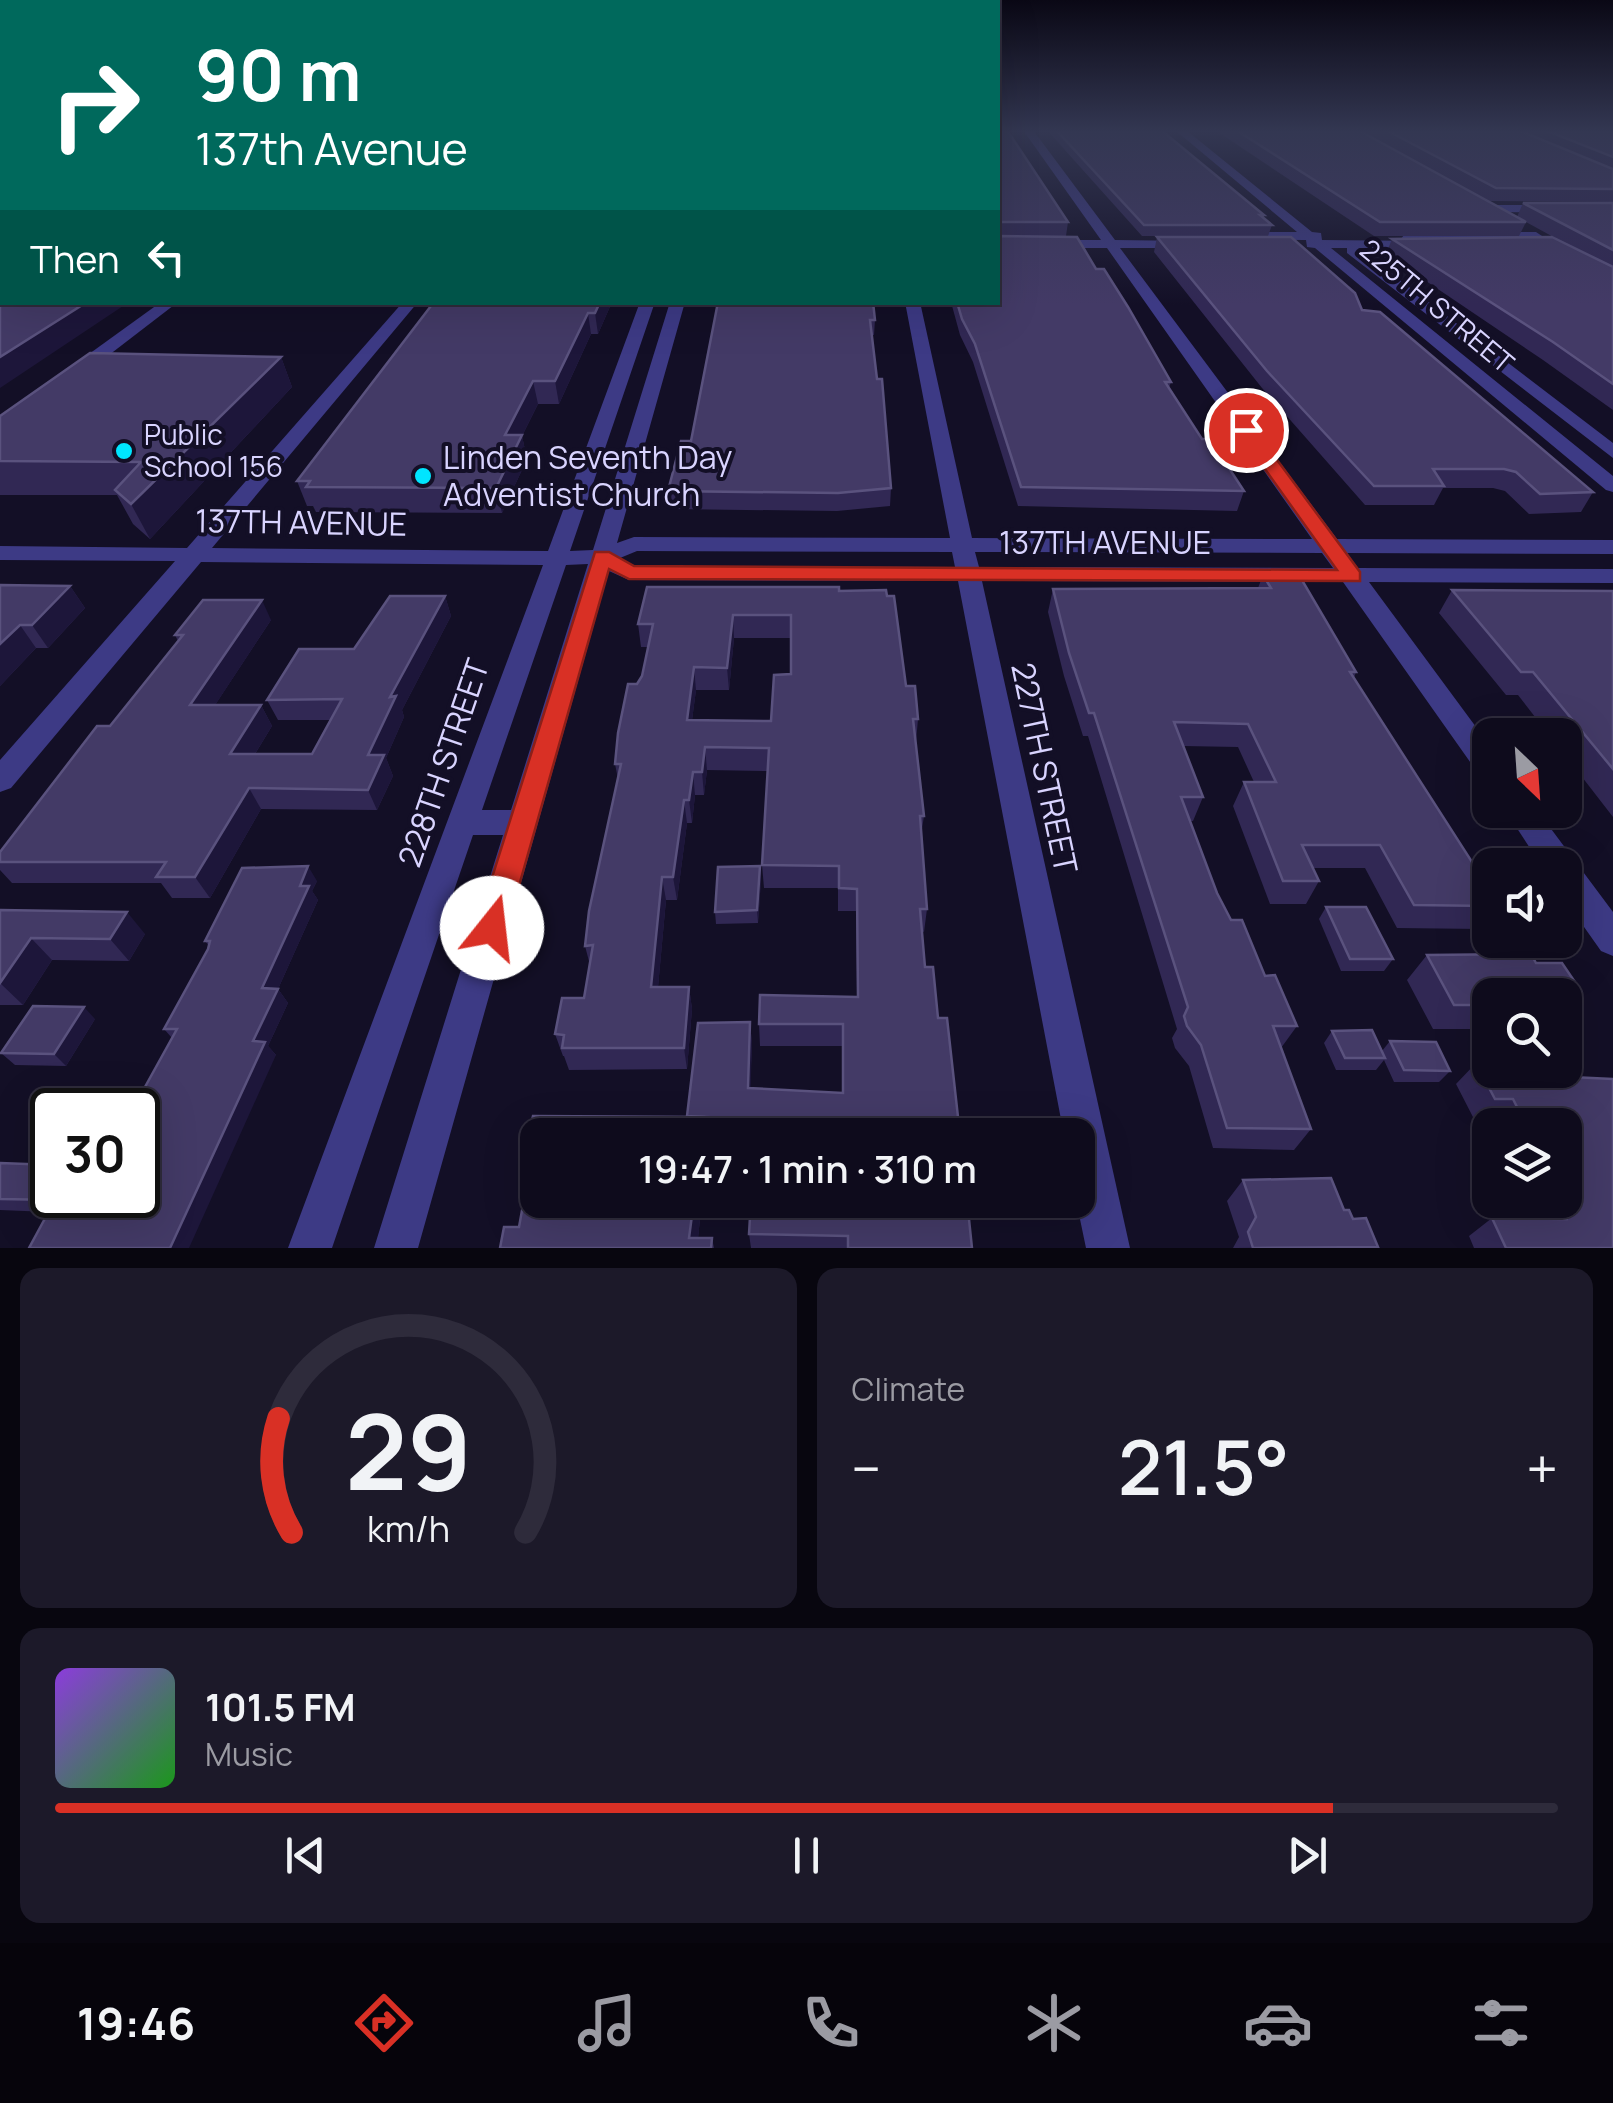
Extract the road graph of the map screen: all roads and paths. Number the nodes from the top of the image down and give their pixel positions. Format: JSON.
{"nodes":[{"id":1,"x":1070,"y":188,"type":"edge"},
{"id":2,"x":1260,"y":188,"type":"edge"},
{"id":3,"x":1273,"y":188,"type":"edge"},
{"id":4,"x":1471,"y":200,"type":"edge"},
{"id":5,"x":1486,"y":209,"type":"junction"},
{"id":6,"x":1613,"y":209,"type":"edge"},
{"id":7,"x":1302,"y":210,"type":"dead end"},
{"id":8,"x":1325,"y":236,"type":"junction"},
{"id":9,"x":1000,"y":240,"type":"edge"},
{"id":10,"x":1108,"y":240,"type":"junction"},
{"id":11,"x":167,"y":305,"type":"edge"},
{"id":12,"x":408,"y":305,"type":"edge"},
{"id":13,"x":913,"y":305,"type":"edge"},
{"id":14,"x":662,"y":307,"type":"edge"},
{"id":15,"x":64,"y":380,"type":"edge"},
{"id":16,"x":610,"y":406,"type":"junction"},
{"id":17,"x":646,"y":407,"type":"junction"},
{"id":18,"x":1613,"y":452,"type":"edge"},
{"id":19,"x":1613,"y":486,"type":"edge"},
{"id":20,"x":962,"y":545,"type":"junction"},
{"id":21,"x":1613,"y":547,"type":"edge"},
{"id":22,"x":1331,"y":548,"type":"junction"},
{"id":23,"x":0,"y":553,"type":"edge"},
{"id":24,"x":195,"y":555,"type":"junction"},
{"id":25,"x":602,"y":557,"type":"junction"},
{"id":26,"x":554,"y":558,"type":"junction"},
{"id":27,"x":968,"y":575,"type":"junction"},
{"id":28,"x":1352,"y":576,"type":"junction"},
{"id":29,"x":1613,"y":576,"type":"edge"},
{"id":30,"x":1472,"y":743,"type":"edge"},
{"id":31,"x":0,"y":780,"type":"edge"},
{"id":32,"x":523,"y":822,"type":"junction"},
{"id":33,"x":460,"y":823,"type":"junction"},
{"id":34,"x":1582,"y":897,"type":"edge"},
{"id":35,"x":1613,"y":940,"type":"edge"},
{"id":36,"x":310,"y":1248,"type":"edge"},
{"id":37,"x":396,"y":1248,"type":"edge"},
{"id":38,"x":1108,"y":1248,"type":"edge"}],
"edges":[{"from":1,"to":10,"type":"street"},
{"from":2,"to":8,"type":"street","name":"225TH STREET"},
{"from":3,"to":7,"type":"street"},
{"from":4,"to":5,"type":"street"},
{"from":5,"to":6,"type":"street"},
{"from":5,"to":8,"type":"street"},
{"from":8,"to":10,"type":"street"},
{"from":8,"to":18,"type":"street","name":"225TH STREET"},
{"from":8,"to":19,"type":"street","name":"225TH STREET"},
{"from":9,"to":10,"type":"street"},
{"from":10,"to":22,"type":"street"},
{"from":11,"to":15,"type":"street"},
{"from":12,"to":24,"type":"street"},
{"from":13,"to":20,"type":"street","name":"227TH STREET"},
{"from":14,"to":16,"type":"street","name":"228TH STREET"},
{"from":14,"to":17,"type":"street","name":"228TH STREET"},
{"from":16,"to":17,"type":"street"},
{"from":16,"to":26,"type":"street","name":"228TH STREET"},
{"from":17,"to":25,"type":"street","name":"228TH STREET"},
{"from":20,"to":22,"type":"street","name":"137TH AVENUE"},
{"from":20,"to":25,"type":"street","name":"137TH AVENUE"},
{"from":20,"to":27,"type":"street","name":"227TH STREET"},
{"from":21,"to":22,"type":"street","name":"137TH AVENUE"},
{"from":22,"to":28,"type":"street"},
{"from":23,"to":24,"type":"street","name":"137TH AVENUE"},
{"from":24,"to":26,"type":"street","name":"137TH AVENUE"},
{"from":24,"to":31,"type":"street"},
{"from":25,"to":26,"type":"street","name":"137TH AVENUE"},
{"from":25,"to":27,"type":"street","name":"137TH AVENUE"},
{"from":25,"to":32,"type":"street","name":"228TH STREET"},
{"from":26,"to":33,"type":"street","name":"228TH STREET"},
{"from":27,"to":28,"type":"street","name":"137TH AVENUE"},
{"from":27,"to":38,"type":"street","name":"227TH STREET"},
{"from":28,"to":29,"type":"street","name":"137TH AVENUE"},
{"from":28,"to":30,"type":"street"},
{"from":32,"to":33,"type":"street"},
{"from":32,"to":37,"type":"street","name":"228TH STREET"},
{"from":33,"to":36,"type":"street","name":"228TH STREET"},
{"from":34,"to":35,"type":"street"}]}
